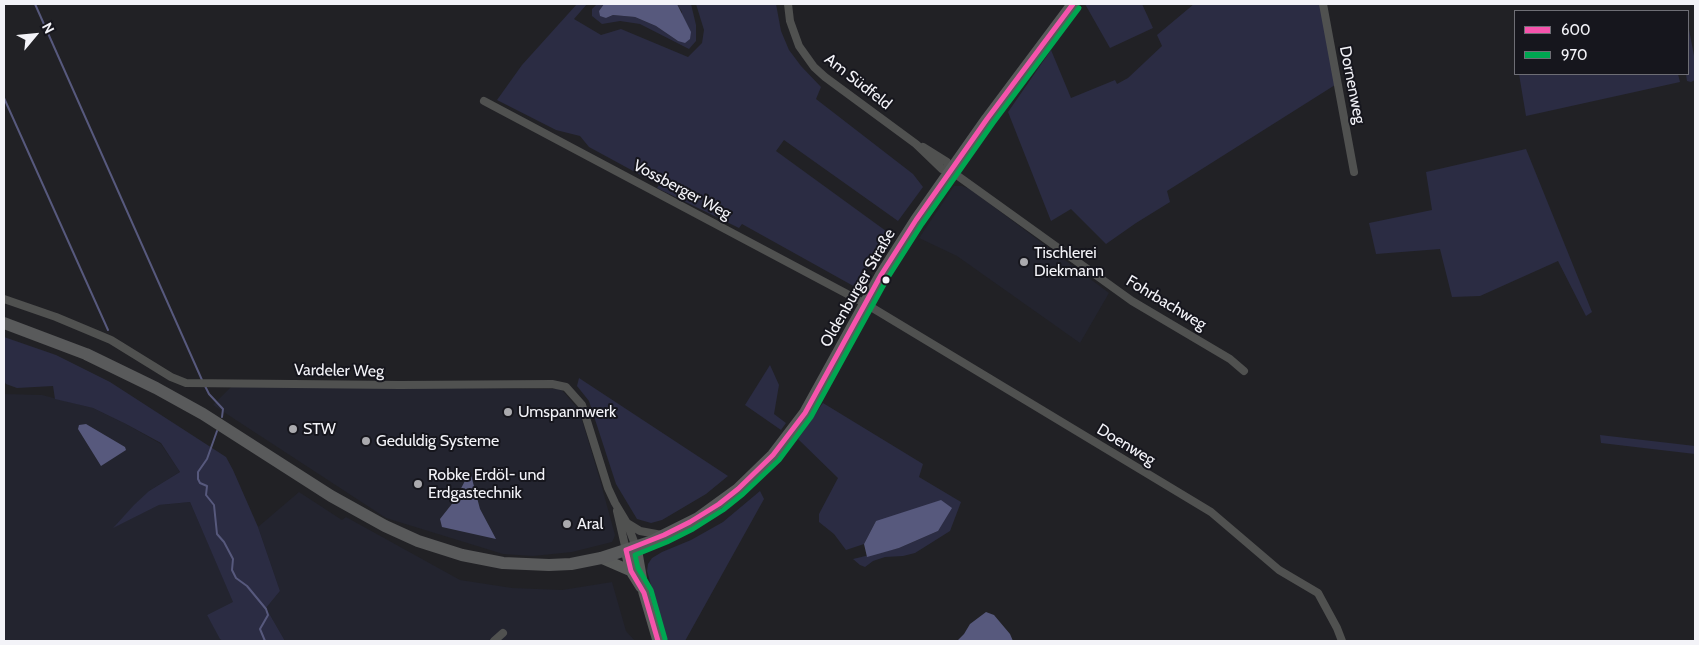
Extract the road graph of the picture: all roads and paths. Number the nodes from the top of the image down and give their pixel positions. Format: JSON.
{"nodes":[{"id":1,"x":788,"y":4,"type":"edge"},
{"id":2,"x":1073,"y":4,"type":"edge"},
{"id":3,"x":1323,"y":4,"type":"edge"},
{"id":4,"x":484,"y":101,"type":"dead end"},
{"id":5,"x":951,"y":171,"type":"junction"},
{"id":6,"x":1354,"y":172,"type":"dead end"},
{"id":7,"x":4,"y":299,"type":"edge"},
{"id":8,"x":866,"y":304,"type":"junction"},
{"id":9,"x":4,"y":323,"type":"edge"},
{"id":10,"x":1244,"y":371,"type":"dead end"},
{"id":11,"x":615,"y":503,"type":"junction"},
{"id":12,"x":627,"y":523,"type":"junction"},
{"id":13,"x":664,"y":535,"type":"junction"},
{"id":14,"x":631,"y":549,"type":"junction"},
{"id":15,"x":600,"y":558,"type":"junction"},
{"id":16,"x":631,"y":571,"type":"junction"},
{"id":17,"x":644,"y":593,"type":"junction"},
{"id":18,"x":502,"y":633,"type":"dead end"},
{"id":19,"x":494,"y":641,"type":"edge"},
{"id":20,"x":658,"y":641,"type":"edge"},
{"id":21,"x":1342,"y":641,"type":"edge"}],
"edges":[{"from":1,"to":5,"type":"street","name":"Am Südfeld"},
{"from":2,"to":5,"type":"main road","name":"Oldenburger Straße"},
{"from":3,"to":6,"type":"street","name":"Dornenweg"},
{"from":4,"to":8,"type":"street","name":"Vossberger Weg"},
{"from":5,"to":8,"type":"main road","name":"Oldenburger Straße"},
{"from":5,"to":10,"type":"street","name":"Fohrbachweg"},
{"from":7,"to":11,"type":"street","name":"Vardeler Weg"},
{"from":8,"to":13,"type":"main road","name":"Oldenburger Straße"},
{"from":8,"to":21,"type":"street","name":"Doenweg"},
{"from":9,"to":15,"type":"main road","name":"Oldenburger Straße"},
{"from":11,"to":12,"type":"street","name":"Vardeler Weg"},
{"from":11,"to":14,"type":"street","name":"Vardeler Weg"},
{"from":12,"to":13,"type":"street"},
{"from":12,"to":14,"type":"street","name":"Vardeler Weg"},
{"from":13,"to":14,"type":"main road","name":"Oldenburger Straße"},
{"from":14,"to":15,"type":"main road","name":"Oldenburger Straße"},
{"from":14,"to":16,"type":"main road"},
{"from":14,"to":17,"type":"main road"},
{"from":15,"to":16,"type":"main road"},
{"from":16,"to":17,"type":"main road"},
{"from":17,"to":20,"type":"main road"},
{"from":18,"to":19,"type":"street"}]}
